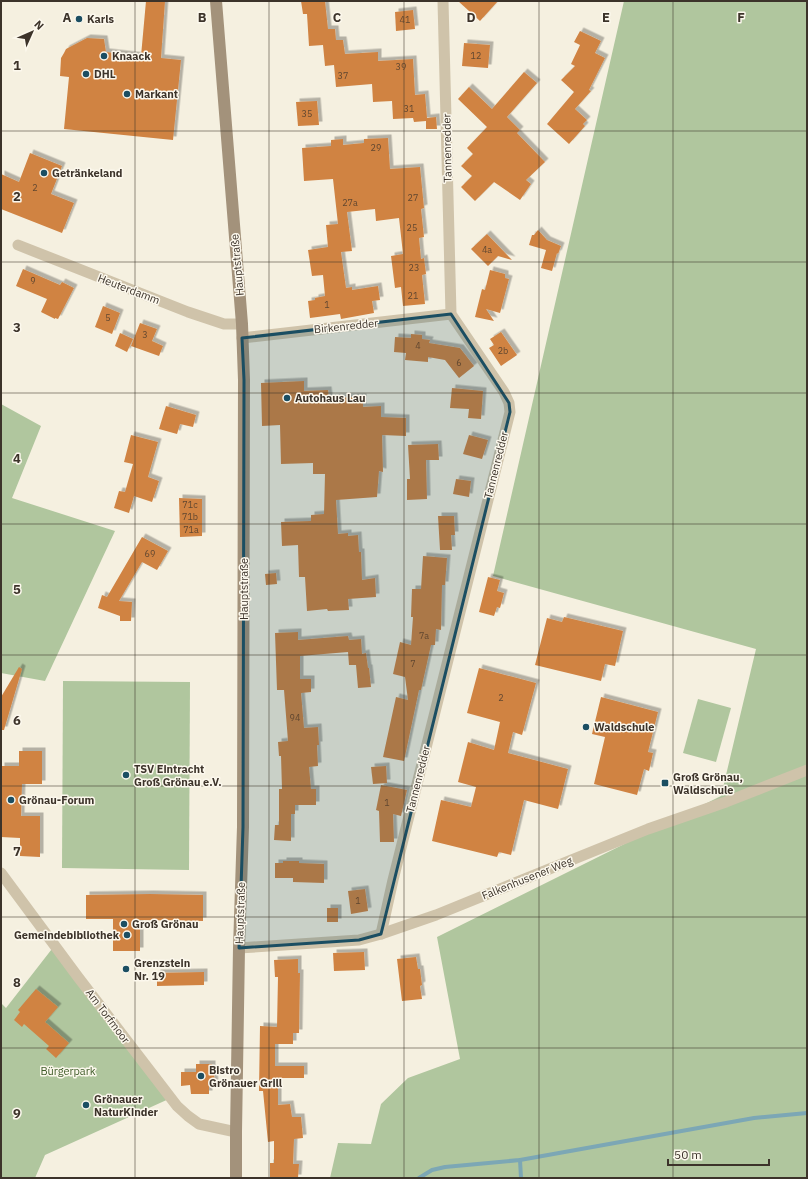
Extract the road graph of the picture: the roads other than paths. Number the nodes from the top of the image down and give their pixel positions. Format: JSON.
{"nodes":[{"id":1,"x":216,"y":1,"type":"edge"},
{"id":2,"x":444,"y":1,"type":"edge"},
{"id":3,"x":18,"y":245,"type":"dead end"},
{"id":4,"x":451,"y":314,"type":"junction"},
{"id":5,"x":242,"y":324,"type":"junction"},
{"id":6,"x":242,"y":338,"type":"junction"},
{"id":7,"x":807,"y":770,"type":"edge"},
{"id":8,"x":1,"y":873,"type":"edge"},
{"id":9,"x":381,"y":934,"type":"junction"},
{"id":10,"x":239,"y":948,"type":"junction"},
{"id":11,"x":236,"y":1132,"type":"junction"},
{"id":12,"x":236,"y":1178,"type":"edge"}],
"edges":[{"from":1,"to":5,"type":"main road","name":"Hauptstraße"},
{"from":2,"to":4,"type":"street","name":"Tannenredder"},
{"from":3,"to":5,"type":"street","name":"Heuterdamm"},
{"from":4,"to":6,"type":"street","name":"Birkenredder"},
{"from":4,"to":9,"type":"street","name":"Tannenredder"},
{"from":5,"to":6,"type":"main road","name":"Hauptstraße"},
{"from":6,"to":10,"type":"main road","name":"Hauptstraße"},
{"from":7,"to":9,"type":"street","name":"Falkenhusener Weg"},
{"from":8,"to":11,"type":"street","name":"Am Torfmoor"},
{"from":9,"to":10,"type":"street","name":"Falkenhusener Weg"},
{"from":10,"to":11,"type":"main road","name":"Hauptstraße"},
{"from":11,"to":12,"type":"main road","name":"Hauptstraße"}]}
